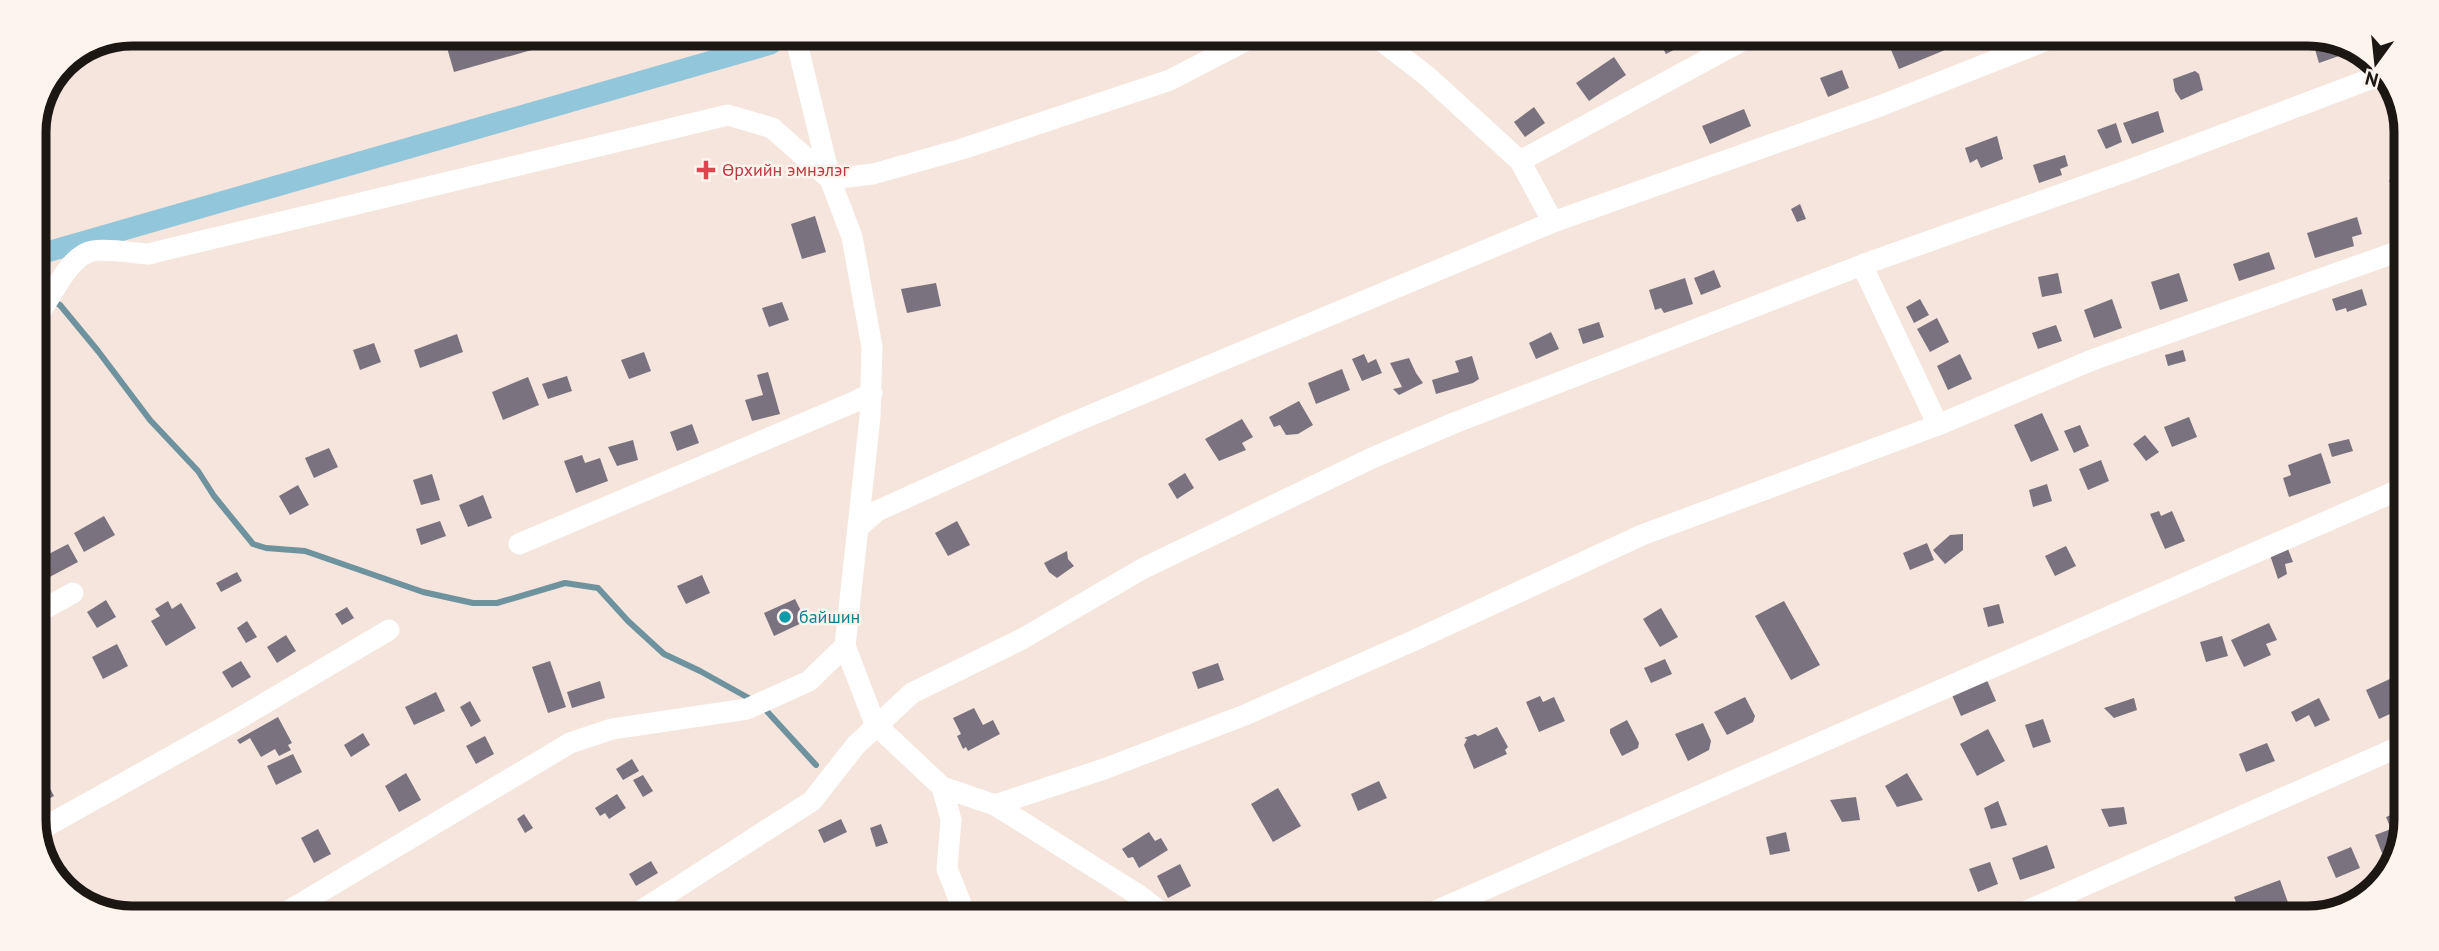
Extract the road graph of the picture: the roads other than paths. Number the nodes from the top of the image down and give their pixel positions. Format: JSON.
{"nodes":[{"id":1,"x":798,"y":45,"type":"edge"},
{"id":2,"x":1238,"y":45,"type":"edge"},
{"id":3,"x":1387,"y":45,"type":"edge"},
{"id":4,"x":1734,"y":45,"type":"edge"},
{"id":5,"x":2034,"y":45,"type":"edge"},
{"id":6,"x":2341,"y":90,"type":"edge"},
{"id":7,"x":1520,"y":161,"type":"junction"},
{"id":8,"x":831,"y":179,"type":"junction"},
{"id":9,"x":1553,"y":222,"type":"junction"},
{"id":10,"x":2393,"y":253,"type":"edge"},
{"id":11,"x":1862,"y":265,"type":"junction"},
{"id":12,"x":46,"y":304,"type":"edge"},
{"id":13,"x":872,"y":393,"type":"junction"},
{"id":14,"x":1938,"y":425,"type":"junction"},
{"id":15,"x":2394,"y":492,"type":"edge"},
{"id":16,"x":858,"y":528,"type":"junction"},
{"id":17,"x":519,"y":544,"type":"dead end"},
{"id":18,"x":73,"y":593,"type":"dead end"},
{"id":19,"x":46,"y":608,"type":"edge"},
{"id":20,"x":389,"y":630,"type":"dead end"},
{"id":21,"x":845,"y":646,"type":"junction"},
{"id":22,"x":875,"y":724,"type":"junction"},
{"id":23,"x":2394,"y":749,"type":"edge"},
{"id":24,"x":942,"y":787,"type":"junction"},
{"id":25,"x":995,"y":805,"type":"junction"},
{"id":26,"x":46,"y":826,"type":"edge"},
{"id":27,"x":297,"y":906,"type":"edge"},
{"id":28,"x":648,"y":906,"type":"edge"},
{"id":29,"x":961,"y":906,"type":"edge"},
{"id":30,"x":1153,"y":906,"type":"edge"},
{"id":31,"x":1447,"y":906,"type":"edge"},
{"id":32,"x":2038,"y":906,"type":"edge"}],
"edges":[{"from":1,"to":8,"type":"street"},
{"from":2,"to":8,"type":"street"},
{"from":3,"to":7,"type":"street"},
{"from":4,"to":7,"type":"street"},
{"from":5,"to":9,"type":"street"},
{"from":6,"to":11,"type":"street"},
{"from":7,"to":9,"type":"street"},
{"from":8,"to":12,"type":"street"},
{"from":8,"to":13,"type":"street"},
{"from":9,"to":16,"type":"street"},
{"from":10,"to":14,"type":"street"},
{"from":11,"to":14,"type":"street"},
{"from":11,"to":22,"type":"street"},
{"from":13,"to":16,"type":"street"},
{"from":13,"to":17,"type":"street"},
{"from":14,"to":25,"type":"street"},
{"from":15,"to":31,"type":"street"},
{"from":16,"to":21,"type":"street"},
{"from":18,"to":19,"type":"street"},
{"from":20,"to":26,"type":"street"},
{"from":21,"to":22,"type":"street"},
{"from":21,"to":27,"type":"street"},
{"from":22,"to":24,"type":"street"},
{"from":22,"to":28,"type":"street"},
{"from":23,"to":32,"type":"street"},
{"from":24,"to":25,"type":"street"},
{"from":24,"to":29,"type":"street"},
{"from":25,"to":30,"type":"street"}]}
